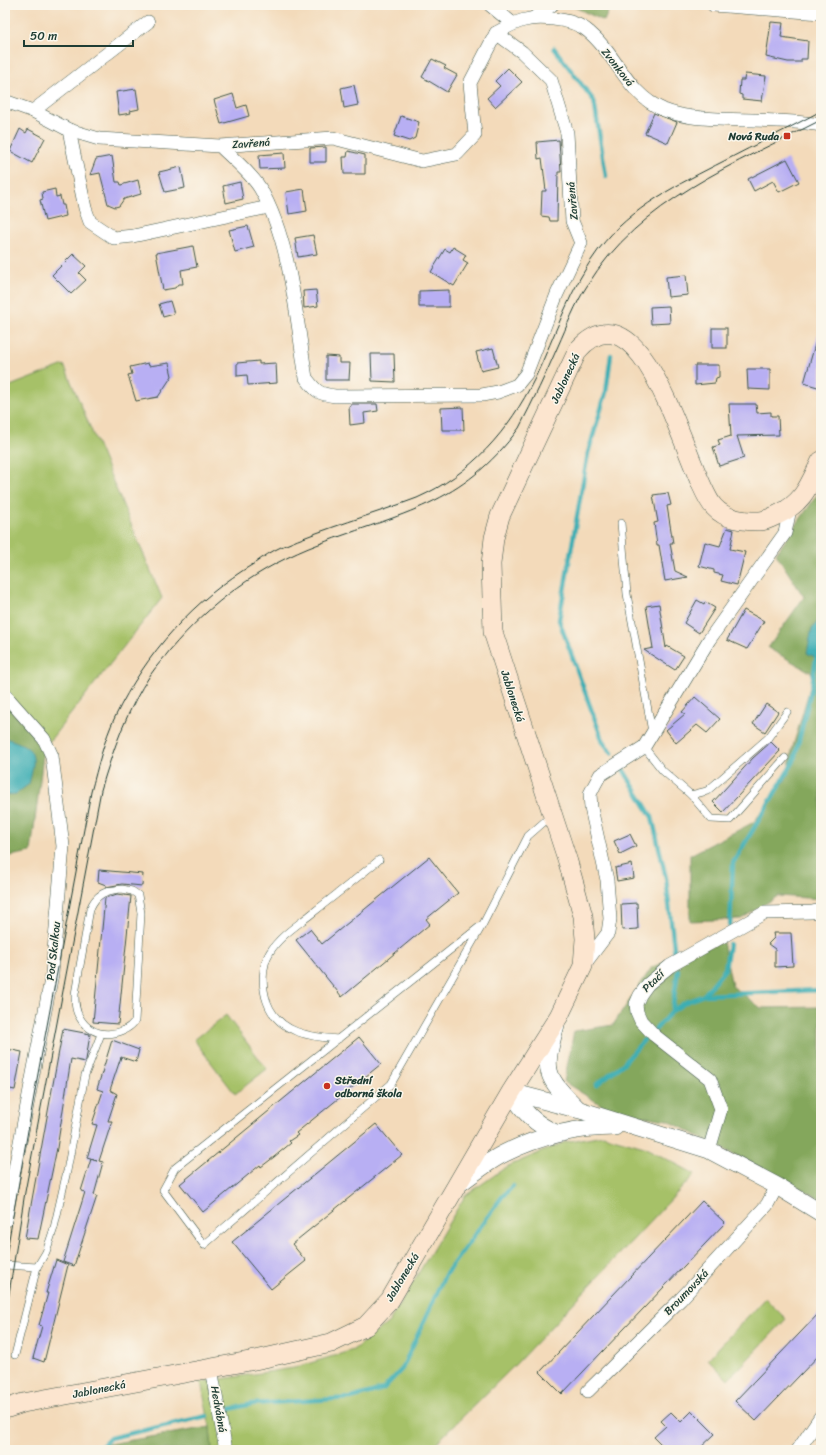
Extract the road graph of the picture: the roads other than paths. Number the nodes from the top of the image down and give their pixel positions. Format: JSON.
{"nodes":[{"id":1,"x":490,"y":5,"type":"edge"},
{"id":2,"x":552,"y":5,"type":"edge"},
{"id":3,"x":713,"y":5,"type":"edge"},
{"id":4,"x":821,"y":12,"type":"edge"},
{"id":5,"x":535,"y":17,"type":"junction"},
{"id":6,"x":148,"y":22,"type":"dead end"},
{"id":7,"x":512,"y":23,"type":"junction"},
{"id":8,"x":496,"y":33,"type":"junction"},
{"id":9,"x":5,"y":101,"type":"edge"},
{"id":10,"x":33,"y":111,"type":"junction"},
{"id":11,"x":821,"y":125,"type":"edge"},
{"id":12,"x":69,"y":130,"type":"junction"},
{"id":13,"x":220,"y":146,"type":"junction"},
{"id":14,"x":269,"y":207,"type":"junction"},
{"id":15,"x":821,"y":461,"type":"edge"},
{"id":16,"x":790,"y":509,"type":"junction"},
{"id":17,"x":621,"y":523,"type":"dead end"},
{"id":18,"x":5,"y":695,"type":"edge"},
{"id":19,"x":787,"y":712,"type":"dead end"},
{"id":20,"x":652,"y":733,"type":"junction"},
{"id":21,"x":644,"y":747,"type":"junction"},
{"id":22,"x":784,"y":758,"type":"dead end"},
{"id":23,"x":691,"y":795,"type":"junction"},
{"id":24,"x":552,"y":814,"type":"junction"},
{"id":25,"x":379,"y":860,"type":"dead end"},
{"id":26,"x":821,"y":910,"type":"edge"},
{"id":27,"x":483,"y":924,"type":"junction"},
{"id":28,"x":582,"y":966,"type":"junction"},
{"id":29,"x":558,"y":1016,"type":"junction"},
{"id":30,"x":101,"y":1034,"type":"junction"},
{"id":31,"x":338,"y":1039,"type":"junction"},
{"id":32,"x":511,"y":1092,"type":"junction"},
{"id":33,"x":580,"y":1110,"type":"junction"},
{"id":34,"x":632,"y":1127,"type":"junction"},
{"id":35,"x":556,"y":1133,"type":"junction"},
{"id":36,"x":709,"y":1150,"type":"junction"},
{"id":37,"x":777,"y":1186,"type":"junction"},
{"id":38,"x":455,"y":1187,"type":"junction"},
{"id":39,"x":821,"y":1213,"type":"edge"},
{"id":40,"x":5,"y":1221,"type":"edge"},
{"id":41,"x":5,"y":1265,"type":"edge"},
{"id":42,"x":37,"y":1267,"type":"junction"},
{"id":43,"x":15,"y":1355,"type":"dead end"},
{"id":44,"x":211,"y":1368,"type":"junction"},
{"id":45,"x":588,"y":1391,"type":"dead end"},
{"id":46,"x":5,"y":1409,"type":"edge"},
{"id":47,"x":821,"y":1416,"type":"edge"},
{"id":48,"x":226,"y":1450,"type":"edge"},
{"id":49,"x":798,"y":1450,"type":"edge"}],
"edges":[{"from":1,"to":7,"type":"street"},
{"from":2,"to":5,"type":"street"},
{"from":3,"to":4,"type":"street"},
{"from":5,"to":7,"type":"street","name":"Zvonková"},
{"from":5,"to":11,"type":"street","name":"Zvonková"},
{"from":6,"to":10,"type":"street"},
{"from":7,"to":8,"type":"street","name":"Zvonková"},
{"from":8,"to":13,"type":"street","name":"Zavřená"},
{"from":8,"to":14,"type":"street","name":"Zavřená"},
{"from":9,"to":10,"type":"street","name":"Zavřená"},
{"from":10,"to":12,"type":"street","name":"Zavřená"},
{"from":12,"to":13,"type":"street","name":"Zavřená"},
{"from":12,"to":14,"type":"street"},
{"from":13,"to":14,"type":"street","name":"Zavřená"},
{"from":15,"to":16,"type":"main road"},
{"from":16,"to":20,"type":"street","name":"Jablonecká"},
{"from":16,"to":24,"type":"main road","name":"Jablonecká"},
{"from":17,"to":20,"type":"lane"},
{"from":18,"to":40,"type":"street","name":"Pod Skalkou"},
{"from":19,"to":23,"type":"lane"},
{"from":20,"to":21,"type":"street","name":"Jablonecká"},
{"from":21,"to":23,"type":"lane"},
{"from":21,"to":28,"type":"street","name":"Jablonecká"},
{"from":22,"to":23,"type":"lane"},
{"from":24,"to":27,"type":"lane"},
{"from":24,"to":28,"type":"main road","name":"Jablonecká"},
{"from":25,"to":31,"type":"lane"},
{"from":26,"to":36,"type":"street","name":"Ptačí"},
{"from":27,"to":31,"type":"lane"},
{"from":27,"to":31,"type":"lane"},
{"from":28,"to":29,"type":"main road","name":"Jablonecká"},
{"from":29,"to":32,"type":"main road","name":"Jablonecká"},
{"from":29,"to":33,"type":"street"},
{"from":30,"to":30,"type":"lane"},
{"from":30,"to":42,"type":"lane"},
{"from":32,"to":33,"type":"street"},
{"from":32,"to":35,"type":"street"},
{"from":32,"to":38,"type":"main road","name":"Jablonecká"},
{"from":33,"to":34,"type":"street"},
{"from":34,"to":35,"type":"street"},
{"from":34,"to":36,"type":"street"},
{"from":35,"to":38,"type":"street"},
{"from":36,"to":37,"type":"street"},
{"from":37,"to":39,"type":"street"},
{"from":37,"to":45,"type":"street","name":"Broumovská"},
{"from":38,"to":44,"type":"main road","name":"Jablonecká"},
{"from":41,"to":42,"type":"lane"},
{"from":42,"to":43,"type":"lane"},
{"from":44,"to":46,"type":"main road","name":"Jablonecká"},
{"from":44,"to":48,"type":"street","name":"Hedvábná"},
{"from":47,"to":49,"type":"street"}]}
